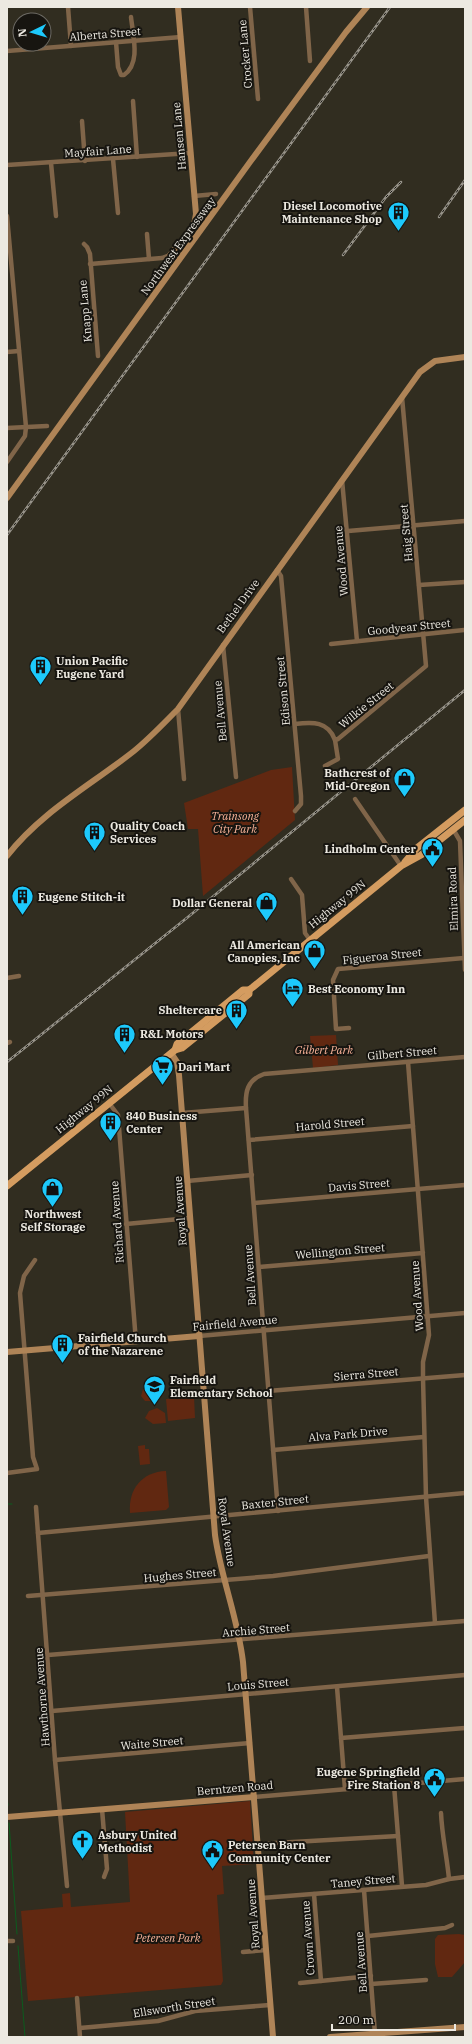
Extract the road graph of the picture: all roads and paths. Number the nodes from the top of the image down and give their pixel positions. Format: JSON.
{"nodes":[{"id":1,"x":68,"y":7,"type":"edge"},
{"id":2,"x":178,"y":7,"type":"edge"},
{"id":3,"x":250,"y":7,"type":"edge"},
{"id":4,"x":306,"y":7,"type":"edge"},
{"id":5,"x":367,"y":7,"type":"edge"},
{"id":6,"x":131,"y":17,"type":"dead end"},
{"id":7,"x":181,"y":37,"type":"junction"},
{"id":8,"x":133,"y":41,"type":"junction"},
{"id":9,"x":116,"y":42,"type":"junction"},
{"id":10,"x":71,"y":46,"type":"junction"},
{"id":11,"x":7,"y":51,"type":"edge"},
{"id":12,"x":310,"y":61,"type":"dead end"},
{"id":13,"x":258,"y":99,"type":"dead end"},
{"id":14,"x":132,"y":101,"type":"dead end"},
{"id":15,"x":82,"y":121,"type":"dead end"},
{"id":16,"x":191,"y":153,"type":"junction"},
{"id":17,"x":137,"y":157,"type":"junction"},
{"id":18,"x":113,"y":159,"type":"junction"},
{"id":19,"x":85,"y":161,"type":"junction"},
{"id":20,"x":51,"y":163,"type":"junction"},
{"id":21,"x":7,"y":165,"type":"edge"},
{"id":22,"x":216,"y":194,"type":"dead end"},
{"id":23,"x":194,"y":196,"type":"junction"},
{"id":24,"x":118,"y":213,"type":"dead end"},
{"id":25,"x":7,"y":216,"type":"edge"},
{"id":26,"x":56,"y":216,"type":"dead end"},
{"id":27,"x":147,"y":234,"type":"dead end"},
{"id":28,"x":84,"y":244,"type":"dead end"},
{"id":29,"x":170,"y":255,"type":"joint"},
{"id":30,"x":149,"y":259,"type":"junction"},
{"id":31,"x":90,"y":264,"type":"junction"},
{"id":32,"x":19,"y":351,"type":"junction"},
{"id":33,"x":7,"y":352,"type":"edge"},
{"id":34,"x":98,"y":356,"type":"dead end"},
{"id":35,"x":465,"y":357,"type":"edge"},
{"id":36,"x":402,"y":397,"type":"junction"},
{"id":37,"x":47,"y":426,"type":"dead end"},
{"id":38,"x":26,"y":427,"type":"junction"},
{"id":39,"x":7,"y":428,"type":"edge"},
{"id":40,"x":7,"y":462,"type":"edge"},
{"id":41,"x":342,"y":480,"type":"junction"},
{"id":42,"x":7,"y":498,"type":"edge"},
{"id":43,"x":465,"y":521,"type":"edge"},
{"id":44,"x":414,"y":525,"type":"junction"},
{"id":45,"x":348,"y":531,"type":"junction"},
{"id":46,"x":277,"y":570,"type":"junction"},
{"id":47,"x":465,"y":582,"type":"edge"},
{"id":48,"x":420,"y":585,"type":"junction"},
{"id":49,"x":464,"y":630,"type":"dead end"},
{"id":50,"x":424,"y":634,"type":"junction"},
{"id":51,"x":357,"y":641,"type":"junction"},
{"id":52,"x":223,"y":644,"type":"junction"},
{"id":53,"x":330,"y":644,"type":"dead end"},
{"id":54,"x":426,"y":666,"type":"joint"},
{"id":55,"x":178,"y":708,"type":"junction"},
{"id":56,"x":295,"y":724,"type":"junction"},
{"id":57,"x":335,"y":740,"type":"junction"},
{"id":58,"x":325,"y":766,"type":"dead end"},
{"id":59,"x":236,"y":777,"type":"dead end"},
{"id":60,"x":184,"y":779,"type":"dead end"},
{"id":61,"x":355,"y":799,"type":"dead end"},
{"id":62,"x":295,"y":810,"type":"dead end"},
{"id":63,"x":465,"y":810,"type":"edge"},
{"id":64,"x":465,"y":820,"type":"edge"},
{"id":65,"x":453,"y":829,"type":"junction"},
{"id":66,"x":7,"y":856,"type":"edge"},
{"id":67,"x":401,"y":866,"type":"junction"},
{"id":68,"x":463,"y":871,"type":"edge"},
{"id":69,"x":291,"y":879,"type":"dead end"},
{"id":70,"x":310,"y":940,"type":"junction"},
{"id":71,"x":465,"y":961,"type":"edge"},
{"id":72,"x":465,"y":970,"type":"edge"},
{"id":73,"x":19,"y":976,"type":"dead end"},
{"id":74,"x":7,"y":978,"type":"edge"},
{"id":75,"x":349,"y":1028,"type":"dead end"},
{"id":76,"x":173,"y":1052,"type":"junction"},
{"id":77,"x":465,"y":1057,"type":"edge"},
{"id":78,"x":408,"y":1062,"type":"junction"},
{"id":79,"x":248,"y":1085,"type":"joint"},
{"id":80,"x":110,"y":1103,"type":"junction"},
{"id":81,"x":246,"y":1108,"type":"junction"},
{"id":82,"x":182,"y":1113,"type":"junction"},
{"id":83,"x":413,"y":1126,"type":"junction"},
{"id":84,"x":249,"y":1140,"type":"junction"},
{"id":85,"x":252,"y":1175,"type":"junction"},
{"id":86,"x":187,"y":1181,"type":"junction"},
{"id":87,"x":465,"y":1185,"type":"edge"},
{"id":88,"x":7,"y":1186,"type":"edge"},
{"id":89,"x":418,"y":1189,"type":"junction"},
{"id":90,"x":254,"y":1203,"type":"junction"},
{"id":91,"x":190,"y":1218,"type":"junction"},
{"id":92,"x":126,"y":1224,"type":"junction"},
{"id":93,"x":423,"y":1253,"type":"junction"},
{"id":94,"x":35,"y":1260,"type":"dead end"},
{"id":95,"x":259,"y":1267,"type":"junction"},
{"id":96,"x":465,"y":1313,"type":"edge"},
{"id":97,"x":428,"y":1317,"type":"junction"},
{"id":98,"x":263,"y":1330,"type":"junction"},
{"id":99,"x":199,"y":1336,"type":"junction"},
{"id":100,"x":136,"y":1342,"type":"junction"},
{"id":101,"x":24,"y":1350,"type":"junction"},
{"id":102,"x":7,"y":1352,"type":"edge"},
{"id":103,"x":465,"y":1375,"type":"edge"},
{"id":104,"x":423,"y":1378,"type":"junction"},
{"id":105,"x":268,"y":1391,"type":"junction"},
{"id":106,"x":424,"y":1437,"type":"junction"},
{"id":107,"x":273,"y":1450,"type":"junction"},
{"id":108,"x":7,"y":1473,"type":"edge"},
{"id":109,"x":465,"y":1493,"type":"edge"},
{"id":110,"x":426,"y":1497,"type":"junction"},
{"id":111,"x":36,"y":1507,"type":"dead end"},
{"id":112,"x":278,"y":1511,"type":"junction"},
{"id":113,"x":214,"y":1518,"type":"junction"},
{"id":114,"x":38,"y":1533,"type":"junction"},
{"id":115,"x":429,"y":1556,"type":"junction"},
{"id":116,"x":224,"y":1580,"type":"junction"},
{"id":117,"x":43,"y":1595,"type":"junction"},
{"id":118,"x":28,"y":1596,"type":"dead end"},
{"id":119,"x":465,"y":1621,"type":"edge"},
{"id":120,"x":435,"y":1624,"type":"junction"},
{"id":121,"x":240,"y":1640,"type":"junction"},
{"id":122,"x":48,"y":1656,"type":"junction"},
{"id":123,"x":465,"y":1675,"type":"edge"},
{"id":124,"x":337,"y":1687,"type":"junction"},
{"id":125,"x":246,"y":1694,"type":"junction"},
{"id":126,"x":52,"y":1711,"type":"junction"},
{"id":127,"x":465,"y":1728,"type":"edge"},
{"id":128,"x":341,"y":1738,"type":"junction"},
{"id":129,"x":250,"y":1743,"type":"junction"},
{"id":130,"x":55,"y":1760,"type":"junction"},
{"id":131,"x":465,"y":1779,"type":"edge"},
{"id":132,"x":394,"y":1785,"type":"junction"},
{"id":133,"x":345,"y":1789,"type":"junction"},
{"id":134,"x":254,"y":1797,"type":"junction"},
{"id":135,"x":102,"y":1809,"type":"junction"},
{"id":136,"x":60,"y":1813,"type":"junction"},
{"id":137,"x":440,"y":1814,"type":"dead end"},
{"id":138,"x":7,"y":1817,"type":"edge"},
{"id":139,"x":398,"y":1836,"type":"junction"},
{"id":140,"x":258,"y":1844,"type":"junction"},
{"id":141,"x":465,"y":1877,"type":"edge"},
{"id":142,"x":104,"y":1878,"type":"dead end"},
{"id":143,"x":449,"y":1879,"type":"junction"},
{"id":144,"x":67,"y":1886,"type":"dead end"},
{"id":145,"x":402,"y":1886,"type":"junction"},
{"id":146,"x":364,"y":1890,"type":"junction"},
{"id":147,"x":314,"y":1894,"type":"junction"},
{"id":148,"x":262,"y":1898,"type":"junction"},
{"id":149,"x":452,"y":1925,"type":"dead end"},
{"id":150,"x":368,"y":1936,"type":"junction"},
{"id":151,"x":7,"y":1941,"type":"edge"},
{"id":152,"x":13,"y":1941,"type":"dead end"},
{"id":153,"x":266,"y":1950,"type":"junction"},
{"id":154,"x":243,"y":1952,"type":"dead end"},
{"id":155,"x":371,"y":1976,"type":"junction"},
{"id":156,"x":426,"y":1980,"type":"dead end"},
{"id":157,"x":321,"y":1981,"type":"junction"},
{"id":158,"x":300,"y":1983,"type":"dead end"},
{"id":159,"x":372,"y":1984,"type":"junction"},
{"id":160,"x":77,"y":1998,"type":"dead end"},
{"id":161,"x":270,"y":2005,"type":"junction"},
{"id":162,"x":465,"y":2027,"type":"edge"},
{"id":163,"x":80,"y":2028,"type":"junction"},
{"id":164,"x":375,"y":2034,"type":"junction"},
{"id":165,"x":389,"y":2035,"type":"edge"},
{"id":166,"x":80,"y":2037,"type":"edge"},
{"id":167,"x":273,"y":2037,"type":"edge"},
{"id":168,"x":330,"y":2037,"type":"edge"}],
"edges":[{"from":1,"to":10,"type":"street"},
{"from":2,"to":7,"type":"street","name":"Hansen Lane"},
{"from":3,"to":13,"type":"street","name":"Crocker Lane"},
{"from":4,"to":12,"type":"street"},
{"from":5,"to":42,"type":"street","name":"Northwest Expressway"},
{"from":6,"to":8,"type":"street"},
{"from":7,"to":8,"type":"street","name":"Alberta Street"},
{"from":7,"to":16,"type":"street","name":"Hansen Lane"},
{"from":8,"to":9,"type":"street","name":"Alberta Street"},
{"from":8,"to":9,"type":"street"},
{"from":9,"to":10,"type":"street","name":"Alberta Street"},
{"from":10,"to":11,"type":"street","name":"Alberta Street"},
{"from":14,"to":17,"type":"street"},
{"from":15,"to":19,"type":"street"},
{"from":16,"to":17,"type":"street","name":"Mayfair Lane"},
{"from":16,"to":23,"type":"street","name":"Hansen Lane"},
{"from":17,"to":18,"type":"street","name":"Mayfair Lane"},
{"from":18,"to":19,"type":"street","name":"Mayfair Lane"},
{"from":18,"to":24,"type":"street"},
{"from":19,"to":20,"type":"street","name":"Mayfair Lane"},
{"from":20,"to":21,"type":"street","name":"Mayfair Lane"},
{"from":20,"to":26,"type":"street"},
{"from":22,"to":23,"type":"street"},
{"from":23,"to":29,"type":"street","name":"Hansen Lane"},
{"from":25,"to":32,"type":"street"},
{"from":27,"to":30,"type":"street"},
{"from":28,"to":31,"type":"street","name":"Knapp Lane"},
{"from":29,"to":30,"type":"street","name":"Knapp Lane"},
{"from":30,"to":31,"type":"street","name":"Knapp Lane"},
{"from":31,"to":34,"type":"street","name":"Knapp Lane"},
{"from":32,"to":33,"type":"street"},
{"from":32,"to":38,"type":"street"},
{"from":35,"to":36,"type":"street","name":"Bethel Drive"},
{"from":36,"to":41,"type":"street","name":"Bethel Drive"},
{"from":36,"to":44,"type":"street","name":"Haig Street"},
{"from":37,"to":38,"type":"street"},
{"from":38,"to":39,"type":"street"},
{"from":38,"to":40,"type":"street"},
{"from":41,"to":45,"type":"street","name":"Wood Avenue"},
{"from":41,"to":46,"type":"street","name":"Bethel Drive"},
{"from":43,"to":44,"type":"street"},
{"from":44,"to":45,"type":"street"},
{"from":44,"to":48,"type":"street","name":"Haig Street"},
{"from":45,"to":51,"type":"street","name":"Wood Avenue"},
{"from":46,"to":52,"type":"street","name":"Bethel Drive"},
{"from":46,"to":56,"type":"street","name":"Edison Street"},
{"from":47,"to":48,"type":"street"},
{"from":48,"to":50,"type":"street","name":"Haig Street"},
{"from":49,"to":50,"type":"street","name":"Goodyear Street"},
{"from":50,"to":51,"type":"street","name":"Goodyear Street"},
{"from":50,"to":54,"type":"street","name":"Haig Street"},
{"from":51,"to":53,"type":"street","name":"Goodyear Street"},
{"from":52,"to":55,"type":"street","name":"Bethel Drive"},
{"from":52,"to":59,"type":"street","name":"Bell Avenue"},
{"from":54,"to":57,"type":"street","name":"Wilkie Street"},
{"from":55,"to":60,"type":"street"},
{"from":55,"to":66,"type":"street","name":"Bethel Drive"},
{"from":56,"to":57,"type":"street","name":"Wilkie Street"},
{"from":56,"to":62,"type":"street","name":"Edison Street"},
{"from":57,"to":58,"type":"street"},
{"from":61,"to":67,"type":"street"},
{"from":63,"to":67,"type":"main road","name":"Highway 99N"},
{"from":64,"to":65,"type":"main road","name":"Highway 99N"},
{"from":65,"to":67,"type":"main road","name":"Highway 99N"},
{"from":65,"to":68,"type":"street","name":"Elmira Road"},
{"from":67,"to":70,"type":"main road","name":"Highway 99N"},
{"from":68,"to":71,"type":"street","name":"Elmira Road"},
{"from":69,"to":70,"type":"street"},
{"from":70,"to":76,"type":"main road","name":"Highway 99N"},
{"from":71,"to":72,"type":"street","name":"Elmira Road"},
{"from":71,"to":75,"type":"street","name":"Figueroa Street"},
{"from":73,"to":74,"type":"street"},
{"from":76,"to":80,"type":"main road","name":"Highway 99N"},
{"from":76,"to":82,"type":"street","name":"Royal Avenue"},
{"from":77,"to":78,"type":"street","name":"Gilbert Street"},
{"from":78,"to":79,"type":"street","name":"Gilbert Street"},
{"from":78,"to":83,"type":"street","name":"Wood Avenue"},
{"from":79,"to":81,"type":"street","name":"Bell Avenue"},
{"from":80,"to":88,"type":"main road","name":"Highway 99N"},
{"from":80,"to":92,"type":"street","name":"Richard Avenue"},
{"from":81,"to":82,"type":"street"},
{"from":81,"to":84,"type":"street","name":"Bell Avenue"},
{"from":82,"to":86,"type":"street","name":"Royal Avenue"},
{"from":83,"to":84,"type":"street","name":"Harold Street"},
{"from":83,"to":89,"type":"street","name":"Wood Avenue"},
{"from":84,"to":85,"type":"street","name":"Bell Avenue"},
{"from":85,"to":86,"type":"street"},
{"from":85,"to":90,"type":"street","name":"Bell Avenue"},
{"from":86,"to":91,"type":"street","name":"Royal Avenue"},
{"from":87,"to":89,"type":"street","name":"Davis Street"},
{"from":89,"to":90,"type":"street","name":"Davis Street"},
{"from":89,"to":93,"type":"street","name":"Wood Avenue"},
{"from":90,"to":95,"type":"street","name":"Bell Avenue"},
{"from":91,"to":92,"type":"street"},
{"from":91,"to":99,"type":"street","name":"Royal Avenue"},
{"from":92,"to":100,"type":"street","name":"Richard Avenue"},
{"from":93,"to":95,"type":"street","name":"Wellington Street"},
{"from":93,"to":97,"type":"street","name":"Wood Avenue"},
{"from":94,"to":101,"type":"street"},
{"from":95,"to":98,"type":"street","name":"Bell Avenue"},
{"from":96,"to":97,"type":"street","name":"Fairfield Avenue"},
{"from":97,"to":98,"type":"street","name":"Fairfield Avenue"},
{"from":97,"to":104,"type":"street","name":"Wood Avenue"},
{"from":98,"to":99,"type":"street","name":"Fairfield Avenue"},
{"from":98,"to":105,"type":"street","name":"Bell Avenue"},
{"from":99,"to":100,"type":"street","name":"Fairfield Avenue"},
{"from":99,"to":113,"type":"street","name":"Royal Avenue"},
{"from":100,"to":101,"type":"street","name":"Fairfield Avenue"},
{"from":101,"to":102,"type":"street","name":"Fairfield Avenue"},
{"from":101,"to":108,"type":"street"},
{"from":103,"to":104,"type":"street","name":"Sierra Street"},
{"from":104,"to":105,"type":"street","name":"Sierra Street"},
{"from":104,"to":106,"type":"street","name":"Wood Avenue"},
{"from":105,"to":107,"type":"street","name":"Bell Avenue"},
{"from":106,"to":107,"type":"street","name":"Alva Park Drive"},
{"from":106,"to":110,"type":"street","name":"Wood Avenue"},
{"from":107,"to":112,"type":"street","name":"Bell Avenue"},
{"from":109,"to":110,"type":"street","name":"Baxter Street"},
{"from":110,"to":112,"type":"street","name":"Baxter Street"},
{"from":110,"to":115,"type":"street","name":"Wood Avenue"},
{"from":111,"to":114,"type":"street","name":"Hawthorne Avenue"},
{"from":112,"to":113,"type":"street","name":"Baxter Street"},
{"from":113,"to":114,"type":"street","name":"Baxter Street"},
{"from":113,"to":116,"type":"street","name":"Royal Avenue"},
{"from":114,"to":117,"type":"street","name":"Hawthorne Avenue"},
{"from":115,"to":116,"type":"street","name":"Hughes Street"},
{"from":115,"to":120,"type":"street","name":"Wood Avenue"},
{"from":116,"to":117,"type":"street","name":"Hughes Street"},
{"from":116,"to":121,"type":"street","name":"Royal Avenue"},
{"from":117,"to":118,"type":"street","name":"Hughes Street"},
{"from":117,"to":122,"type":"street","name":"Hawthorne Avenue"},
{"from":119,"to":120,"type":"street","name":"Archie Street"},
{"from":120,"to":121,"type":"street","name":"Archie Street"},
{"from":121,"to":122,"type":"street","name":"Archie Street"},
{"from":121,"to":125,"type":"street","name":"Royal Avenue"},
{"from":122,"to":126,"type":"street","name":"Hawthorne Avenue"},
{"from":123,"to":124,"type":"street","name":"Louis Street"},
{"from":124,"to":125,"type":"street","name":"Louis Street"},
{"from":124,"to":128,"type":"street"},
{"from":125,"to":126,"type":"street","name":"Louis Street"},
{"from":125,"to":129,"type":"street","name":"Royal Avenue"},
{"from":126,"to":130,"type":"street","name":"Hawthorne Avenue"},
{"from":127,"to":128,"type":"street"},
{"from":128,"to":133,"type":"street"},
{"from":129,"to":130,"type":"street","name":"Waite Street"},
{"from":129,"to":134,"type":"street","name":"Royal Avenue"},
{"from":130,"to":136,"type":"street","name":"Hawthorne Avenue"},
{"from":131,"to":132,"type":"street","name":"Berntzen Road"},
{"from":132,"to":133,"type":"street","name":"Berntzen Road"},
{"from":132,"to":139,"type":"street"},
{"from":133,"to":134,"type":"street","name":"Berntzen Road"},
{"from":134,"to":135,"type":"street","name":"Berntzen Road"},
{"from":134,"to":140,"type":"street","name":"Royal Avenue"},
{"from":135,"to":136,"type":"street","name":"Berntzen Road"},
{"from":135,"to":142,"type":"street"},
{"from":136,"to":138,"type":"street","name":"Berntzen Road"},
{"from":136,"to":144,"type":"street","name":"Hawthorne Avenue"},
{"from":137,"to":143,"type":"street"},
{"from":139,"to":140,"type":"street"},
{"from":139,"to":145,"type":"street"},
{"from":140,"to":148,"type":"street","name":"Royal Avenue"},
{"from":141,"to":143,"type":"street","name":"Taney Street"},
{"from":143,"to":145,"type":"street","name":"Taney Street"},
{"from":145,"to":146,"type":"street","name":"Taney Street"},
{"from":146,"to":147,"type":"street","name":"Taney Street"},
{"from":146,"to":150,"type":"street","name":"Bell Avenue"},
{"from":147,"to":148,"type":"street","name":"Taney Street"},
{"from":147,"to":157,"type":"street","name":"Crown Avenue"},
{"from":148,"to":153,"type":"street","name":"Royal Avenue"},
{"from":149,"to":150,"type":"street"},
{"from":150,"to":155,"type":"street","name":"Bell Avenue"},
{"from":151,"to":152,"type":"street"},
{"from":153,"to":154,"type":"street"},
{"from":153,"to":161,"type":"street","name":"Royal Avenue"},
{"from":155,"to":157,"type":"street"},
{"from":155,"to":159,"type":"street","name":"Bell Avenue"},
{"from":156,"to":159,"type":"street"},
{"from":157,"to":158,"type":"street"},
{"from":159,"to":164,"type":"street","name":"Bell Avenue"},
{"from":160,"to":163,"type":"street"},
{"from":161,"to":163,"type":"street","name":"Ellsworth Street"},
{"from":161,"to":167,"type":"street","name":"Royal Avenue"},
{"from":162,"to":165,"type":"street"},
{"from":163,"to":166,"type":"street"},
{"from":164,"to":165,"type":"street"},
{"from":164,"to":168,"type":"street"}]}
